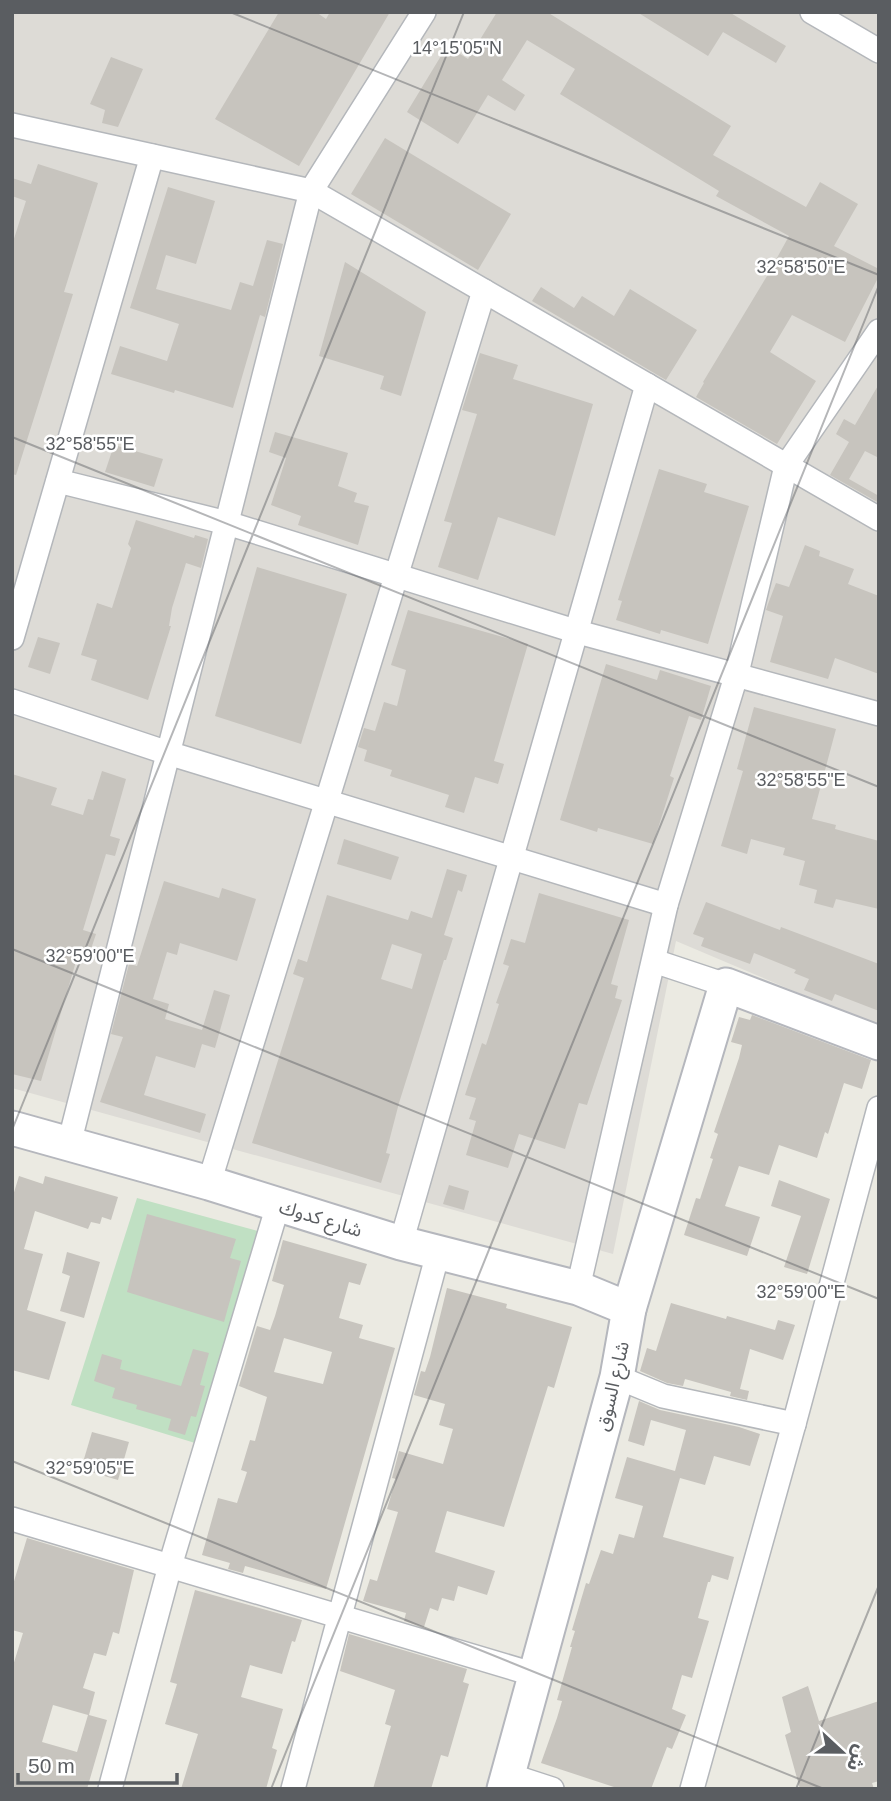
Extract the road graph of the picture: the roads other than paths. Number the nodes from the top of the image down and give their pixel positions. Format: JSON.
{"nodes":[{"id":1,"x":424,"y":12,"type":"edge"},
{"id":2,"x":811,"y":12,"type":"edge"},
{"id":3,"x":879,"y":51,"type":"edge"},
{"id":4,"x":12,"y":125,"type":"edge"},
{"id":5,"x":152,"y":156,"type":"junction"},
{"id":6,"x":311,"y":191,"type":"junction"},
{"id":7,"x":484,"y":291,"type":"junction"},
{"id":8,"x":879,"y":331,"type":"edge"},
{"id":9,"x":647,"y":385,"type":"junction"},
{"id":10,"x":786,"y":466,"type":"junction"},
{"id":11,"x":58,"y":481,"type":"junction"},
{"id":12,"x":879,"y":519,"type":"edge"},
{"id":13,"x":226,"y":523,"type":"junction"},
{"id":14,"x":398,"y":575,"type":"junction"},
{"id":15,"x":578,"y":632,"type":"junction"},
{"id":16,"x":12,"y":638,"type":"edge"},
{"id":17,"x":737,"y":673,"type":"junction"},
{"id":18,"x":12,"y":701,"type":"edge"},
{"id":19,"x":879,"y":713,"type":"edge"},
{"id":20,"x":168,"y":753,"type":"junction"},
{"id":21,"x":327,"y":802,"type":"junction"},
{"id":22,"x":513,"y":858,"type":"junction"},
{"id":23,"x":666,"y":905,"type":"junction"},
{"id":24,"x":654,"y":961,"type":"junction"},
{"id":25,"x":726,"y":985,"type":"junction"},
{"id":26,"x":879,"y":1043,"type":"edge"},
{"id":27,"x":879,"y":1108,"type":"edge"},
{"id":28,"x":12,"y":1128,"type":"edge"},
{"id":29,"x":69,"y":1144,"type":"junction"},
{"id":30,"x":209,"y":1183,"type":"junction"},
{"id":31,"x":278,"y":1205,"type":"junction"},
{"id":32,"x":401,"y":1243,"type":"junction"},
{"id":33,"x":438,"y":1254,"type":"junction"},
{"id":34,"x":578,"y":1288,"type":"junction"},
{"id":35,"x":629,"y":1309,"type":"junction"},
{"id":36,"x":617,"y":1377,"type":"junction"},
{"id":37,"x":794,"y":1424,"type":"junction"},
{"id":38,"x":12,"y":1519,"type":"edge"},
{"id":39,"x":170,"y":1566,"type":"junction"},
{"id":40,"x":340,"y":1618,"type":"junction"},
{"id":41,"x":536,"y":1675,"type":"junction"},
{"id":42,"x":506,"y":1782,"type":"edge"},
{"id":43,"x":110,"y":1789,"type":"edge"},
{"id":44,"x":293,"y":1789,"type":"edge"},
{"id":45,"x":552,"y":1789,"type":"edge"},
{"id":46,"x":692,"y":1789,"type":"edge"}],
"edges":[{"from":1,"to":6,"type":"street"},
{"from":2,"to":3,"type":"street"},
{"from":4,"to":5,"type":"street"},
{"from":5,"to":6,"type":"street"},
{"from":5,"to":11,"type":"street"},
{"from":6,"to":7,"type":"street"},
{"from":6,"to":13,"type":"street"},
{"from":7,"to":9,"type":"street"},
{"from":7,"to":14,"type":"street"},
{"from":8,"to":10,"type":"street"},
{"from":9,"to":10,"type":"street"},
{"from":9,"to":15,"type":"street"},
{"from":10,"to":12,"type":"street"},
{"from":10,"to":17,"type":"street"},
{"from":11,"to":13,"type":"street"},
{"from":11,"to":16,"type":"street"},
{"from":13,"to":14,"type":"street"},
{"from":13,"to":20,"type":"street"},
{"from":14,"to":15,"type":"street"},
{"from":14,"to":21,"type":"street"},
{"from":15,"to":17,"type":"street"},
{"from":15,"to":22,"type":"street"},
{"from":17,"to":19,"type":"street"},
{"from":17,"to":23,"type":"street"},
{"from":18,"to":20,"type":"street"},
{"from":20,"to":21,"type":"street"},
{"from":20,"to":29,"type":"street"},
{"from":21,"to":22,"type":"street"},
{"from":21,"to":30,"type":"street"},
{"from":22,"to":23,"type":"street"},
{"from":22,"to":32,"type":"street"},
{"from":23,"to":24,"type":"street"},
{"from":24,"to":25,"type":"street"},
{"from":24,"to":34,"type":"street"},
{"from":25,"to":26,"type":"street"},
{"from":25,"to":35,"type":"street","name":"شارع السوق"},
{"from":27,"to":37,"type":"street"},
{"from":28,"to":29,"type":"street","name":"شارع كدوك"},
{"from":29,"to":30,"type":"street","name":"شارع كدوك"},
{"from":30,"to":31,"type":"street","name":"شارع كدوك"},
{"from":31,"to":32,"type":"street","name":"شارع كدوك"},
{"from":31,"to":39,"type":"street"},
{"from":32,"to":33,"type":"street","name":"شارع كدوك"},
{"from":33,"to":34,"type":"street","name":"شارع كدوك"},
{"from":33,"to":40,"type":"street"},
{"from":34,"to":35,"type":"street","name":"شارع كدوك"},
{"from":35,"to":36,"type":"street","name":"شارع السوق"},
{"from":36,"to":37,"type":"street"},
{"from":36,"to":41,"type":"street","name":"شارع السوق"},
{"from":37,"to":46,"type":"street"},
{"from":38,"to":39,"type":"street"},
{"from":39,"to":40,"type":"street"},
{"from":39,"to":43,"type":"street"},
{"from":40,"to":41,"type":"street"},
{"from":40,"to":44,"type":"street"},
{"from":41,"to":42,"type":"street","name":"شارع السوق"},
{"from":42,"to":45,"type":"street"}]}
